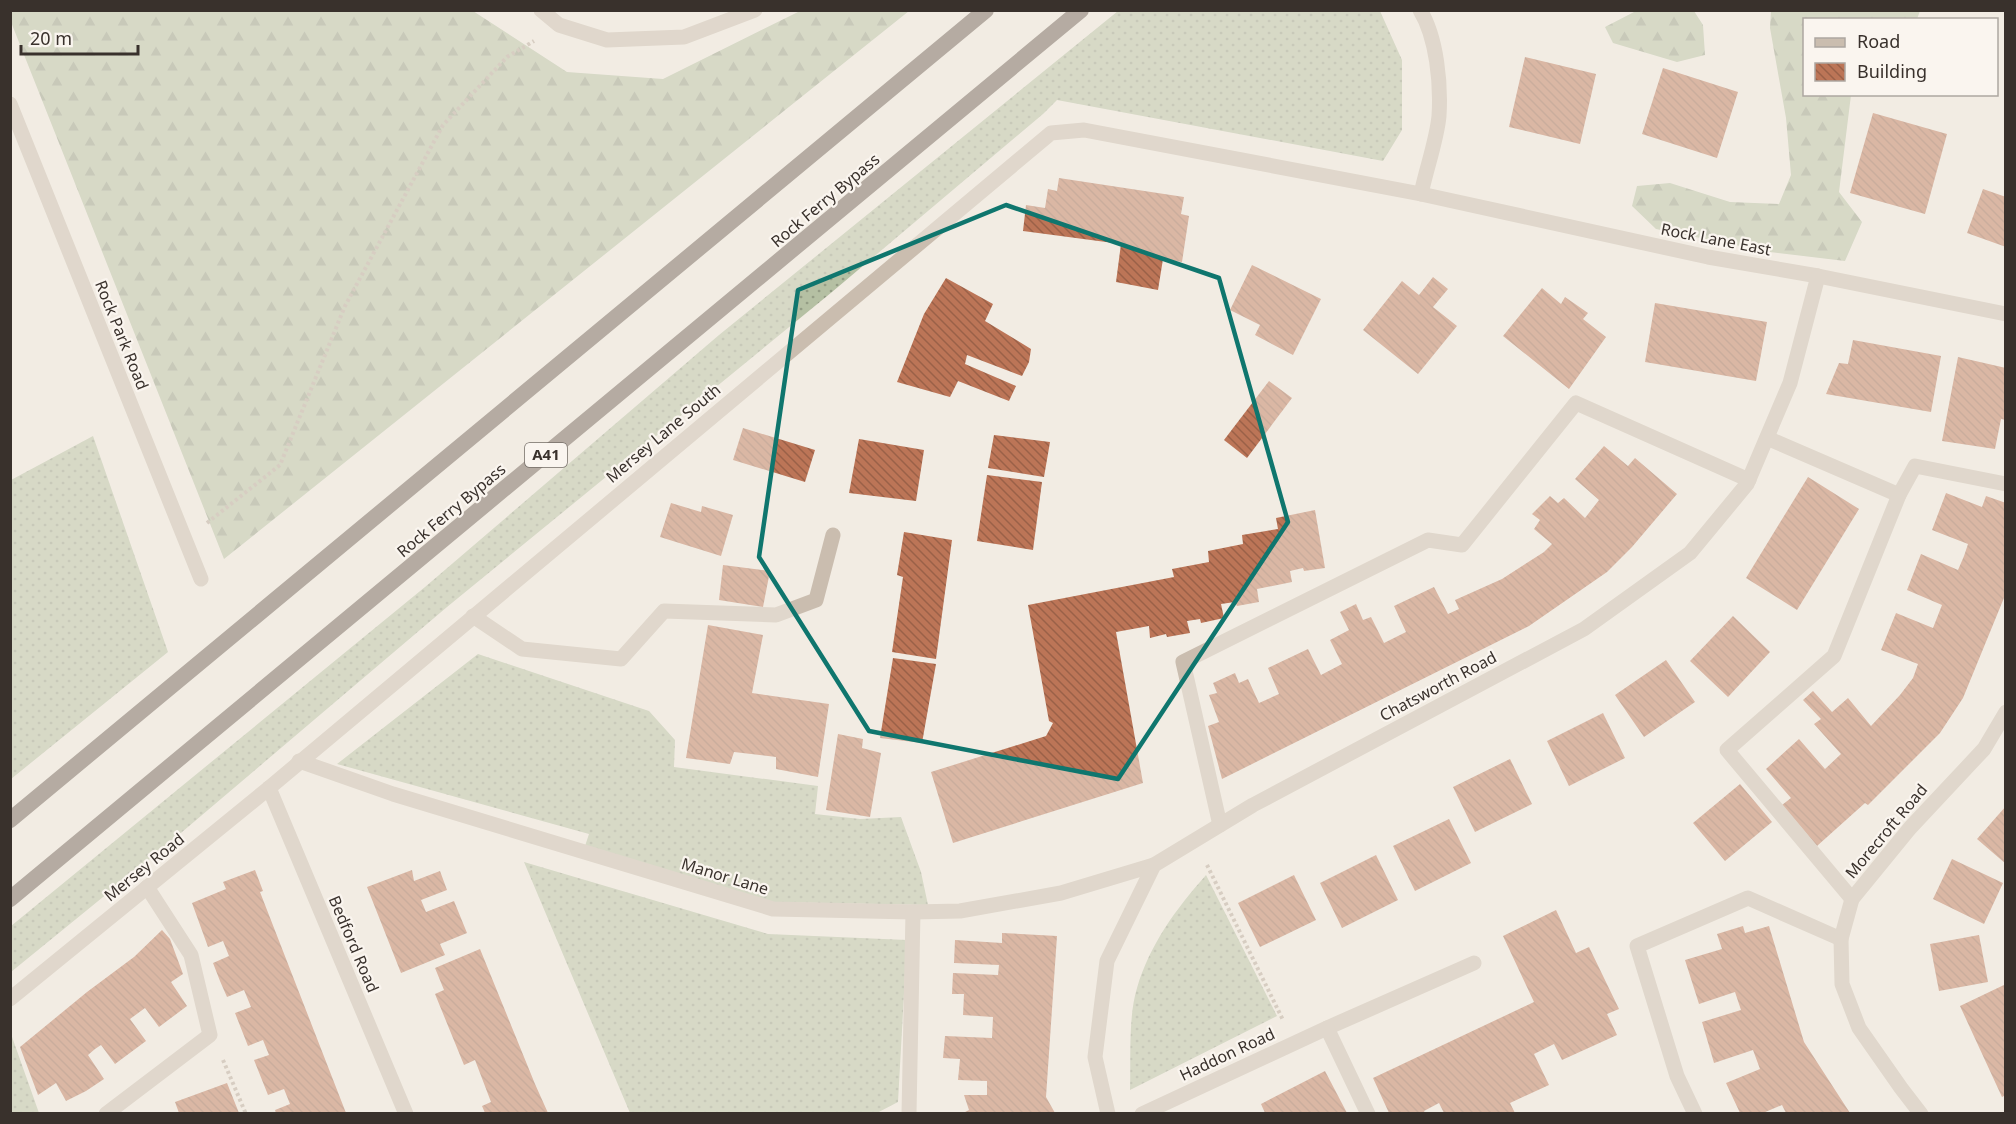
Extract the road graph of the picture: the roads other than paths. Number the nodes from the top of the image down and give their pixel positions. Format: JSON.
{"nodes":[{"id":1,"x":541,"y":10,"type":"edge"},
{"id":2,"x":755,"y":10,"type":"edge"},
{"id":3,"x":986,"y":10,"type":"edge"},
{"id":4,"x":1081,"y":10,"type":"edge"},
{"id":5,"x":1420,"y":10,"type":"edge"},
{"id":6,"x":10,"y":104,"type":"edge"},
{"id":7,"x":1051,"y":133,"type":"joint"},
{"id":8,"x":1421,"y":194,"type":"junction"},
{"id":9,"x":1818,"y":276,"type":"junction"},
{"id":10,"x":2006,"y":314,"type":"edge"},
{"id":11,"x":1767,"y":438,"type":"junction"},
{"id":12,"x":1749,"y":480,"type":"junction"},
{"id":13,"x":2006,"y":484,"type":"edge"},
{"id":14,"x":1899,"y":495,"type":"junction"},
{"id":15,"x":833,"y":535,"type":"dead end"},
{"id":16,"x":201,"y":579,"type":"dead end"},
{"id":17,"x":473,"y":616,"type":"junction"},
{"id":18,"x":2006,"y":712,"type":"edge"},
{"id":19,"x":299,"y":761,"type":"junction"},
{"id":20,"x":269,"y":788,"type":"junction"},
{"id":21,"x":10,"y":820,"type":"edge"},
{"id":22,"x":1220,"y":825,"type":"junction"},
{"id":23,"x":1154,"y":865,"type":"junction"},
{"id":24,"x":147,"y":887,"type":"junction"},
{"id":25,"x":1852,"y":899,"type":"junction"},
{"id":26,"x":10,"y":900,"type":"edge"},
{"id":27,"x":913,"y":912,"type":"junction"},
{"id":28,"x":1841,"y":939,"type":"junction"},
{"id":29,"x":1474,"y":963,"type":"dead end"},
{"id":30,"x":10,"y":999,"type":"edge"},
{"id":31,"x":1327,"y":1028,"type":"junction"},
{"id":32,"x":106,"y":1113,"type":"edge"},
{"id":33,"x":406,"y":1113,"type":"edge"},
{"id":34,"x":909,"y":1113,"type":"edge"},
{"id":35,"x":1108,"y":1113,"type":"edge"},
{"id":36,"x":1142,"y":1113,"type":"edge"},
{"id":37,"x":1368,"y":1113,"type":"edge"},
{"id":38,"x":1695,"y":1113,"type":"edge"},
{"id":39,"x":1921,"y":1113,"type":"edge"}],
"edges":[{"from":1,"to":2,"type":"street"},
{"from":3,"to":21,"type":"highway"},
{"from":4,"to":26,"type":"highway","name":"Rock Ferry Bypass","number":"A41"},
{"from":5,"to":8,"type":"street"},
{"from":6,"to":16,"type":"street","name":"Rock Park Road"},
{"from":7,"to":8,"type":"street","name":"Rock Lane East"},
{"from":7,"to":17,"type":"street","name":"Mersey Lane South"},
{"from":8,"to":9,"type":"street","name":"Rock Lane East"},
{"from":9,"to":10,"type":"street","name":"Rock Lane East"},
{"from":9,"to":11,"type":"street","name":"Chatsworth Road"},
{"from":11,"to":12,"type":"street","name":"Chatsworth Road"},
{"from":11,"to":14,"type":"street"},
{"from":12,"to":22,"type":"street","name":"Chatsworth Road"},
{"from":12,"to":22,"type":"street"},
{"from":13,"to":14,"type":"street"},
{"from":14,"to":25,"type":"street"},
{"from":15,"to":17,"type":"street"},
{"from":17,"to":19,"type":"street","name":"Mersey Lane South"},
{"from":18,"to":25,"type":"street","name":"Morecroft Road"},
{"from":19,"to":20,"type":"street","name":"Mersey Road"},
{"from":19,"to":27,"type":"street","name":"Manor Lane"},
{"from":20,"to":24,"type":"street","name":"Mersey Road"},
{"from":20,"to":33,"type":"street","name":"Bedford Road"},
{"from":22,"to":23,"type":"street","name":"Chatsworth Road"},
{"from":23,"to":27,"type":"street","name":"Manor Lane"},
{"from":23,"to":35,"type":"street"},
{"from":24,"to":30,"type":"street","name":"Mersey Road"},
{"from":24,"to":32,"type":"street"},
{"from":25,"to":28,"type":"street","name":"Morecroft Road"},
{"from":27,"to":34,"type":"street"},
{"from":28,"to":38,"type":"street"},
{"from":28,"to":39,"type":"street","name":"Morecroft Road"},
{"from":29,"to":31,"type":"street","name":"Haddon Road"},
{"from":31,"to":36,"type":"street","name":"Haddon Road"},
{"from":31,"to":37,"type":"street"}]}
